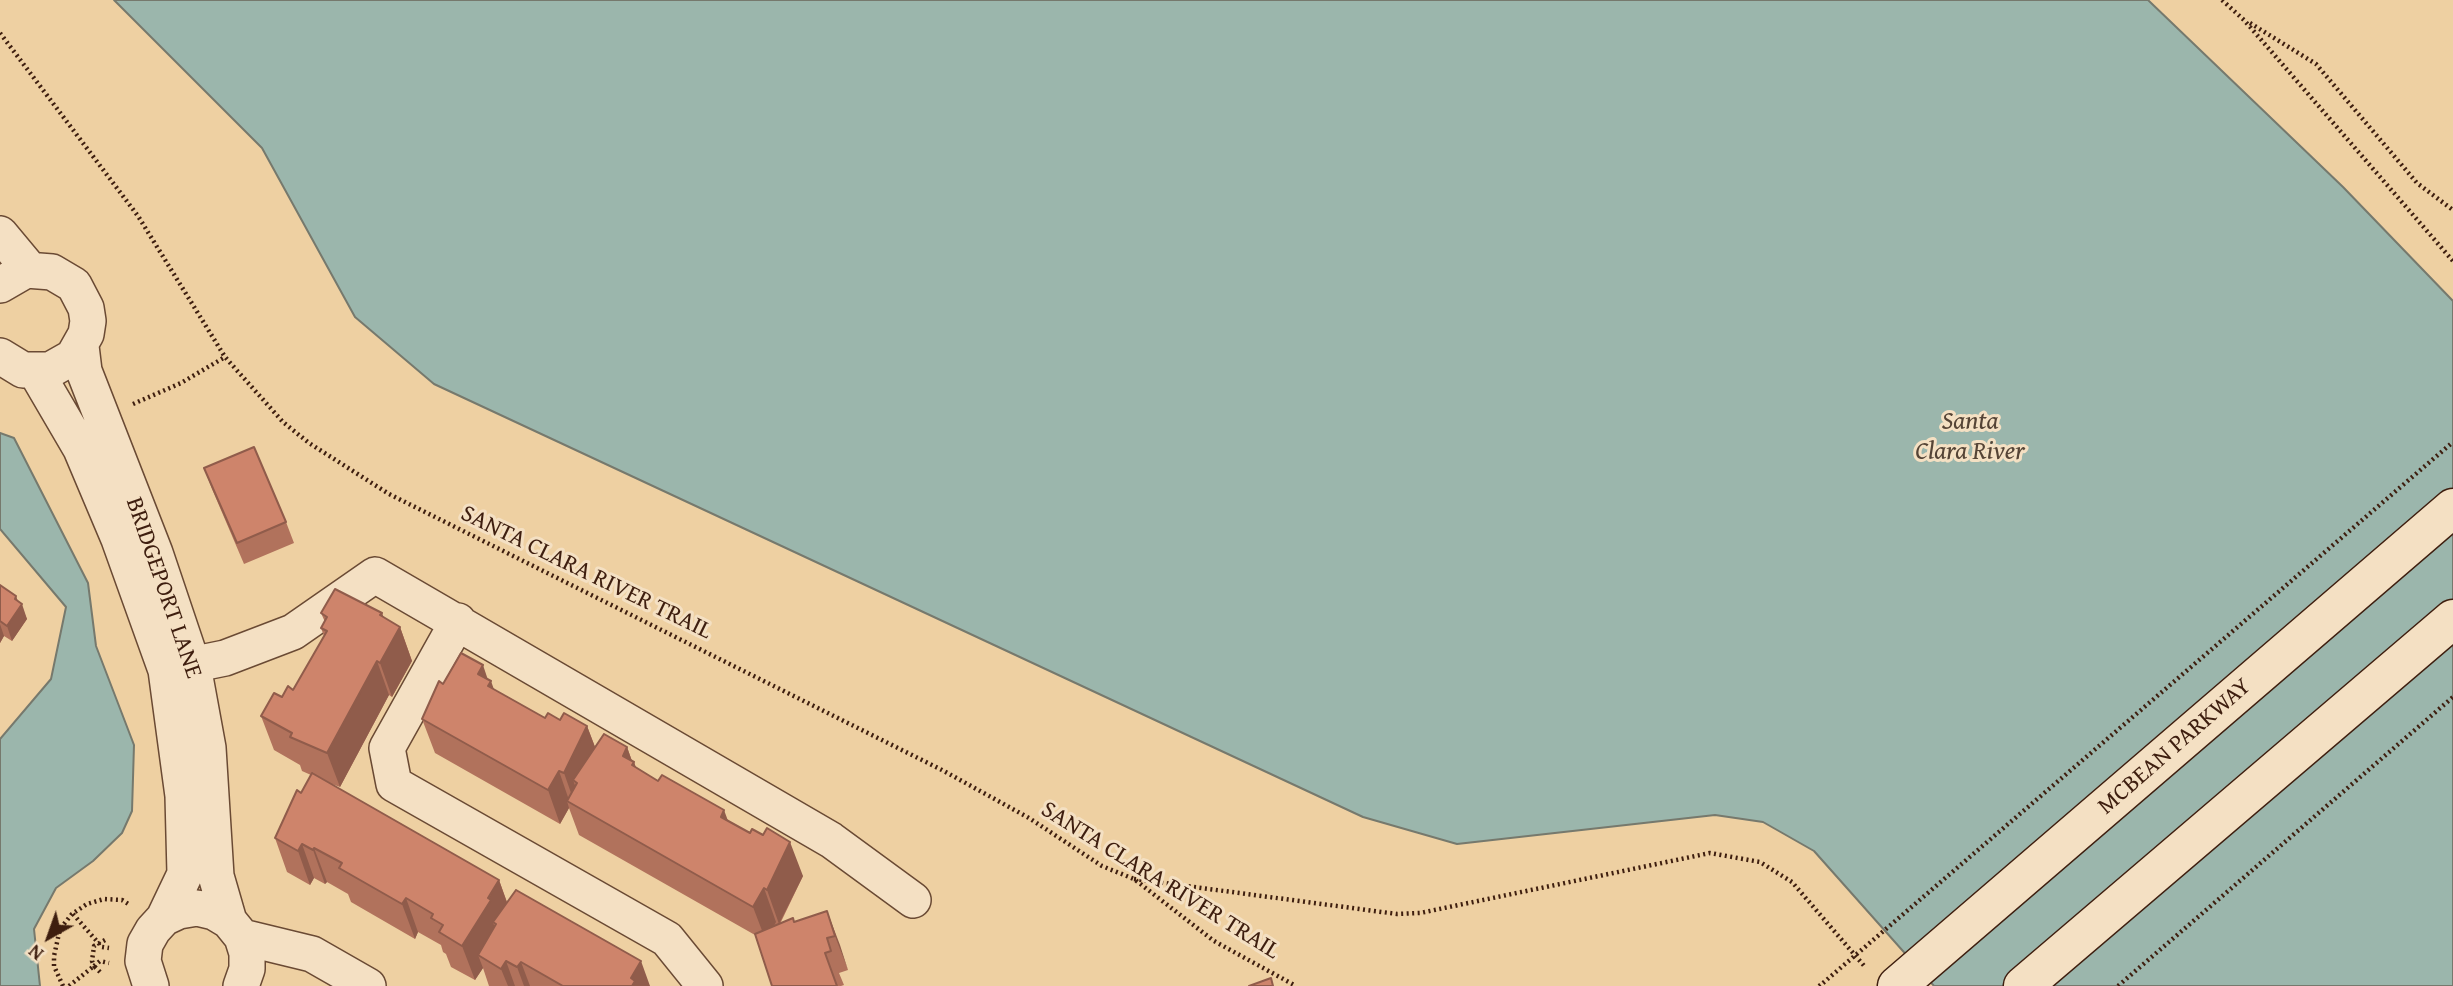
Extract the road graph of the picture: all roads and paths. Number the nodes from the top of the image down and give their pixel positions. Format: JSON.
{"nodes":[{"id":1,"x":2222,"y":0,"type":"edge"},
{"id":2,"x":2245,"y":20,"type":"junction"},
{"id":3,"x":0,"y":33,"type":"edge"},
{"id":4,"x":2453,"y":210,"type":"edge"},
{"id":5,"x":0,"y":234,"type":"edge"},
{"id":6,"x":2453,"y":261,"type":"edge"},
{"id":7,"x":15,"y":277,"type":"edge"},
{"id":8,"x":81,"y":346,"type":"junction"},
{"id":9,"x":225,"y":356,"type":"junction"},
{"id":10,"x":15,"y":370,"type":"edge"},
{"id":11,"x":129,"y":406,"type":"dead end"},
{"id":12,"x":2453,"y":442,"type":"edge"},
{"id":13,"x":2453,"y":508,"type":"edge"},
{"id":14,"x":2453,"y":619,"type":"edge"},
{"id":15,"x":458,"y":621,"type":"junction"},
{"id":16,"x":179,"y":668,"type":"junction"},
{"id":17,"x":2453,"y":698,"type":"edge"},
{"id":18,"x":1134,"y":879,"type":"junction"},
{"id":19,"x":913,"y":900,"type":"dead end"},
{"id":20,"x":72,"y":914,"type":"junction"},
{"id":21,"x":151,"y":914,"type":"junction"},
{"id":22,"x":235,"y":929,"type":"junction"},
{"id":23,"x":105,"y":940,"type":"dead end"},
{"id":24,"x":97,"y":942,"type":"junction"},
{"id":25,"x":102,"y":947,"type":"dead end"},
{"id":26,"x":100,"y":961,"type":"dead end"},
{"id":27,"x":94,"y":966,"type":"junction"},
{"id":28,"x":101,"y":973,"type":"dead end"},
{"id":29,"x":1885,"y":981,"type":"edge"},
{"id":30,"x":1821,"y":984,"type":"edge"},
{"id":31,"x":63,"y":986,"type":"edge"},
{"id":32,"x":69,"y":986,"type":"edge"},
{"id":33,"x":150,"y":986,"type":"edge"},
{"id":34,"x":241,"y":986,"type":"edge"},
{"id":35,"x":368,"y":986,"type":"edge"},
{"id":36,"x":705,"y":986,"type":"edge"},
{"id":37,"x":1296,"y":986,"type":"edge"},
{"id":38,"x":2023,"y":986,"type":"edge"},
{"id":39,"x":2118,"y":986,"type":"edge"}],
"edges":[{"from":1,"to":2,"type":"path"},
{"from":2,"to":4,"type":"path"},
{"from":2,"to":6,"type":"path"},
{"from":3,"to":9,"type":"path","name":"SANTA CLARA RIVER TRAIL"},
{"from":5,"to":7,"type":"street"},
{"from":7,"to":8,"type":"street","name":"BRIDGEPORT LANE"},
{"from":8,"to":10,"type":"street"},
{"from":8,"to":16,"type":"street","name":"BRIDGEPORT LANE"},
{"from":9,"to":11,"type":"path"},
{"from":9,"to":18,"type":"path","name":"SANTA CLARA RIVER TRAIL"},
{"from":10,"to":16,"type":"street","name":"BRIDGEPORT LANE"},
{"from":12,"to":30,"type":"path","bridge":true},
{"from":13,"to":29,"type":"main road","name":"MCBEAN PARKWAY"},
{"from":14,"to":38,"type":"main road"},
{"from":15,"to":16,"type":"street"},
{"from":15,"to":19,"type":"street"},
{"from":15,"to":36,"type":"street"},
{"from":16,"to":21,"type":"street","name":"BRIDGEPORT LANE"},
{"from":16,"to":22,"type":"street","name":"BRIDGEPORT LANE"},
{"from":17,"to":39,"type":"path"},
{"from":18,"to":29,"type":"path"},
{"from":18,"to":37,"type":"path","name":"SANTA CLARA RIVER TRAIL"},
{"from":20,"to":21,"type":"path"},
{"from":20,"to":24,"type":"path"},
{"from":20,"to":31,"type":"path"},
{"from":21,"to":22,"type":"street"},
{"from":21,"to":33,"type":"street","name":"BRIDGEPORT LANE"},
{"from":22,"to":34,"type":"street","name":"BRIDGEPORT LANE"},
{"from":22,"to":35,"type":"street"},
{"from":23,"to":24,"type":"path"},
{"from":24,"to":25,"type":"path"},
{"from":24,"to":27,"type":"path"},
{"from":26,"to":27,"type":"path"},
{"from":27,"to":28,"type":"path"},
{"from":27,"to":32,"type":"path"}]}
